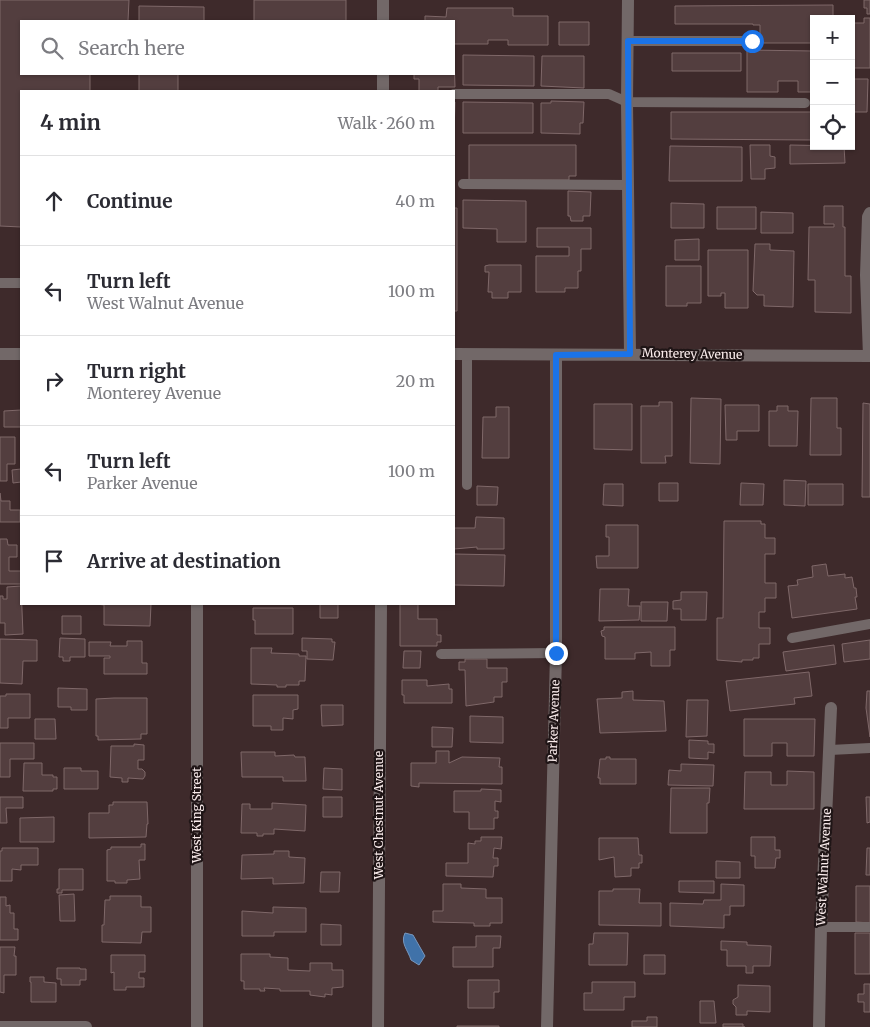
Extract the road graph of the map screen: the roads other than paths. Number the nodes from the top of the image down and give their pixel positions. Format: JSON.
{"nodes":[{"id":1,"x":383,"y":0,"type":"edge"},
{"id":2,"x":628,"y":0,"type":"edge"},
{"id":3,"x":383,"y":20,"type":"edge"},
{"id":4,"x":628,"y":41,"type":"junction"},
{"id":5,"x":752,"y":41,"type":"dead end"},
{"id":6,"x":383,"y":75,"type":"edge"},
{"id":7,"x":382,"y":90,"type":"edge"},
{"id":8,"x":455,"y":94,"type":"edge"},
{"id":9,"x":627,"y":102,"type":"junction"},
{"id":10,"x":805,"y":103,"type":"dead end"},
{"id":11,"x":463,"y":184,"type":"dead end"},
{"id":12,"x":628,"y":185,"type":"junction"},
{"id":13,"x":870,"y":213,"type":"edge"},
{"id":14,"x":0,"y":283,"type":"edge"},
{"id":15,"x":20,"y":284,"type":"edge"},
{"id":16,"x":0,"y":354,"type":"edge"},
{"id":17,"x":20,"y":354,"type":"edge"},
{"id":18,"x":460,"y":354,"type":"edge"},
{"id":19,"x":630,"y":354,"type":"junction"},
{"id":20,"x":556,"y":355,"type":"junction"},
{"id":21,"x":870,"y":356,"type":"edge"},
{"id":22,"x":467,"y":485,"type":"dead end"},
{"id":23,"x":197,"y":605,"type":"edge"},
{"id":24,"x":381,"y":605,"type":"edge"},
{"id":25,"x":870,"y":624,"type":"edge"},
{"id":26,"x":792,"y":638,"type":"dead end"},
{"id":27,"x":556,"y":653,"type":"junction"},
{"id":28,"x":441,"y":654,"type":"dead end"},
{"id":29,"x":831,"y":708,"type":"dead end"},
{"id":30,"x":870,"y":748,"type":"edge"},
{"id":31,"x":830,"y":750,"type":"junction"},
{"id":32,"x":821,"y":927,"type":"junction"},
{"id":33,"x":870,"y":927,"type":"edge"},
{"id":34,"x":0,"y":1027,"type":"edge"},
{"id":35,"x":86,"y":1027,"type":"edge"},
{"id":36,"x":197,"y":1027,"type":"edge"},
{"id":37,"x":378,"y":1027,"type":"edge"},
{"id":38,"x":547,"y":1027,"type":"edge"},
{"id":39,"x":819,"y":1027,"type":"edge"}],
"edges":[{"from":1,"to":3,"type":"street"},
{"from":2,"to":4,"type":"street"},
{"from":4,"to":5,"type":"lane"},
{"from":4,"to":9,"type":"street"},
{"from":6,"to":7,"type":"street"},
{"from":8,"to":9,"type":"lane"},
{"from":9,"to":10,"type":"lane"},
{"from":9,"to":12,"type":"street"},
{"from":11,"to":12,"type":"lane"},
{"from":12,"to":19,"type":"street"},
{"from":13,"to":21,"type":"street"},
{"from":14,"to":15,"type":"lane"},
{"from":16,"to":17,"type":"street"},
{"from":18,"to":20,"type":"street","name":"Monterey Avenue"},
{"from":18,"to":22,"type":"lane"},
{"from":19,"to":20,"type":"street","name":"Monterey Avenue"},
{"from":19,"to":21,"type":"street","name":"Monterey Avenue"},
{"from":20,"to":27,"type":"street","name":"Parker Avenue"},
{"from":23,"to":36,"type":"street","name":"West King Street"},
{"from":24,"to":37,"type":"street","name":"West Chestnut Avenue"},
{"from":25,"to":26,"type":"lane"},
{"from":27,"to":28,"type":"lane"},
{"from":27,"to":38,"type":"street","name":"Parker Avenue"},
{"from":29,"to":31,"type":"street","name":"West Walnut Avenue"},
{"from":30,"to":31,"type":"lane"},
{"from":31,"to":32,"type":"street","name":"West Walnut Avenue"},
{"from":32,"to":33,"type":"lane"},
{"from":32,"to":39,"type":"street","name":"West Walnut Avenue"},
{"from":34,"to":35,"type":"street"}]}
